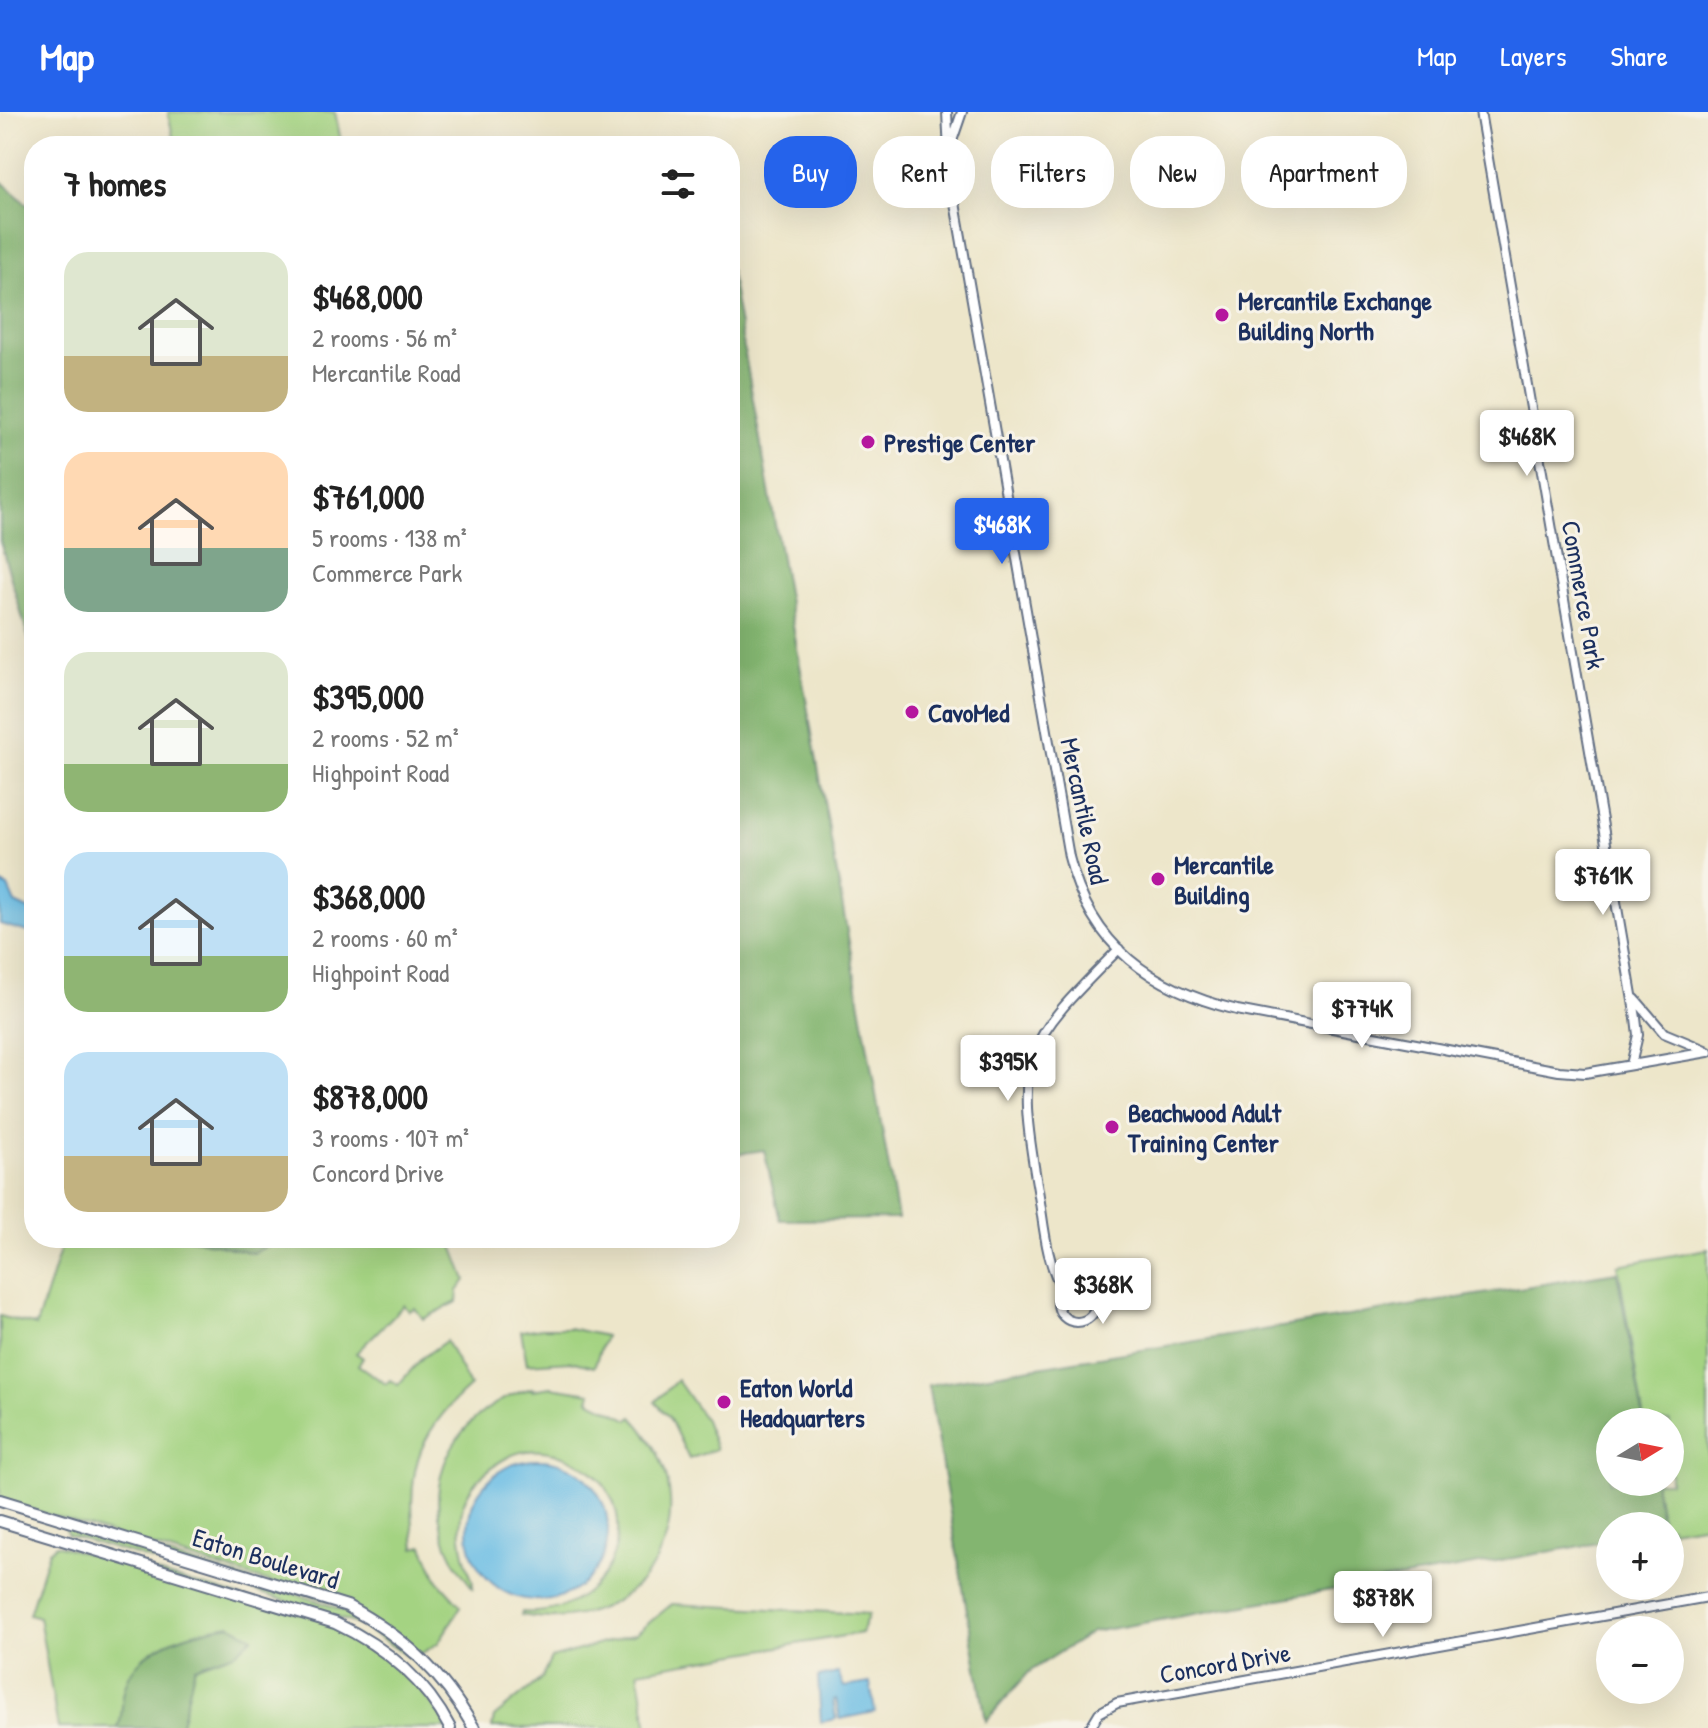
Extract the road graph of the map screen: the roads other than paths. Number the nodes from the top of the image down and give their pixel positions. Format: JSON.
{"nodes":[{"id":1,"x":947,"y":112,"type":"edge"},
{"id":2,"x":962,"y":112,"type":"edge"},
{"id":3,"x":1480,"y":112,"type":"edge"},
{"id":4,"x":948,"y":136,"type":"edge"},
{"id":5,"x":955,"y":136,"type":"edge"},
{"id":6,"x":957,"y":208,"type":"edge"},
{"id":7,"x":1119,"y":949,"type":"junction"},
{"id":8,"x":1631,"y":991,"type":"junction"},
{"id":9,"x":1708,"y":1051,"type":"edge"},
{"id":10,"x":1631,"y":1065,"type":"junction"},
{"id":11,"x":1063,"y":1290,"type":"junction"},
{"id":12,"x":0,"y":1500,"type":"edge"},
{"id":13,"x":0,"y":1521,"type":"edge"},
{"id":14,"x":1708,"y":1597,"type":"edge"},
{"id":15,"x":450,"y":1728,"type":"edge"},
{"id":16,"x":474,"y":1728,"type":"edge"},
{"id":17,"x":1090,"y":1728,"type":"edge"}],
"edges":[{"from":1,"to":4,"type":"street","name":"Mercantile Road"},
{"from":2,"to":5,"type":"street"},
{"from":3,"to":8,"type":"street","name":"Commerce Park"},
{"from":6,"to":7,"type":"street","name":"Mercantile Road"},
{"from":7,"to":10,"type":"street","name":"Mercantile Road"},
{"from":7,"to":11,"type":"street"},
{"from":8,"to":9,"type":"street","name":"Commerce Park"},
{"from":8,"to":10,"type":"street","name":"Commerce Park"},
{"from":9,"to":10,"type":"street","name":"Mercantile Road"},
{"from":11,"to":11,"type":"street"},
{"from":12,"to":16,"type":"street","name":"Eaton Boulevard"},
{"from":13,"to":15,"type":"street","name":"Eaton Boulevard"},
{"from":14,"to":17,"type":"street","name":"Concord Drive"}]}
